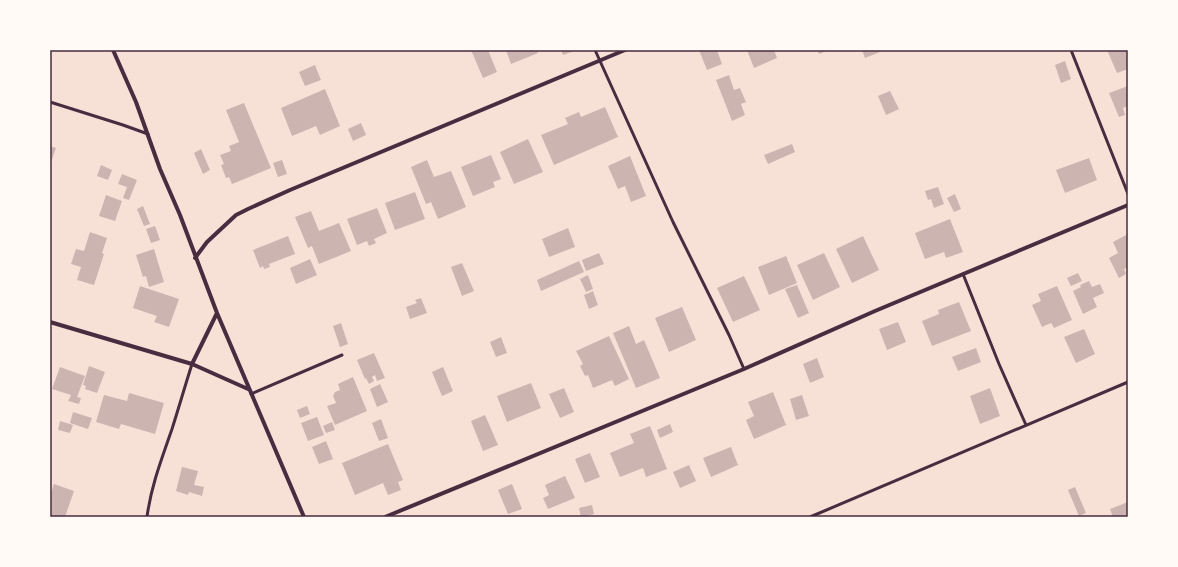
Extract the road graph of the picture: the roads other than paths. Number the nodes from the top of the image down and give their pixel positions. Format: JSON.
{"nodes":[{"id":1,"x":114,"y":50,"type":"edge"},
{"id":2,"x":595,"y":50,"type":"edge"},
{"id":3,"x":626,"y":50,"type":"edge"},
{"id":4,"x":1071,"y":50,"type":"edge"},
{"id":5,"x":599,"y":61,"type":"junction"},
{"id":6,"x":50,"y":102,"type":"edge"},
{"id":7,"x":148,"y":134,"type":"junction"},
{"id":8,"x":1128,"y":194,"type":"edge"},
{"id":9,"x":1128,"y":204,"type":"edge"},
{"id":10,"x":195,"y":258,"type":"junction"},
{"id":11,"x":963,"y":274,"type":"junction"},
{"id":12,"x":217,"y":313,"type":"junction"},
{"id":13,"x":50,"y":322,"type":"edge"},
{"id":14,"x":342,"y":355,"type":"dead end"},
{"id":15,"x":192,"y":364,"type":"junction"},
{"id":16,"x":744,"y":369,"type":"junction"},
{"id":17,"x":1128,"y":382,"type":"edge"},
{"id":18,"x":249,"y":389,"type":"junction"},
{"id":19,"x":251,"y":394,"type":"junction"},
{"id":20,"x":1026,"y":425,"type":"junction"},
{"id":21,"x":146,"y":517,"type":"edge"},
{"id":22,"x":304,"y":517,"type":"edge"},
{"id":23,"x":384,"y":517,"type":"edge"},
{"id":24,"x":810,"y":517,"type":"edge"}],
"edges":[{"from":1,"to":7,"type":"street"},
{"from":2,"to":5,"type":"lane"},
{"from":3,"to":5,"type":"street"},
{"from":4,"to":8,"type":"lane"},
{"from":5,"to":10,"type":"street"},
{"from":5,"to":16,"type":"lane"},
{"from":6,"to":7,"type":"lane"},
{"from":7,"to":10,"type":"street"},
{"from":9,"to":11,"type":"street"},
{"from":10,"to":12,"type":"street"},
{"from":11,"to":16,"type":"street"},
{"from":11,"to":20,"type":"lane"},
{"from":12,"to":15,"type":"street"},
{"from":12,"to":18,"type":"street"},
{"from":13,"to":15,"type":"street"},
{"from":14,"to":19,"type":"lane"},
{"from":15,"to":18,"type":"street"},
{"from":15,"to":21,"type":"lane"},
{"from":16,"to":23,"type":"street"},
{"from":17,"to":20,"type":"lane"},
{"from":18,"to":19,"type":"street"},
{"from":19,"to":22,"type":"street"},
{"from":20,"to":24,"type":"lane"}]}
